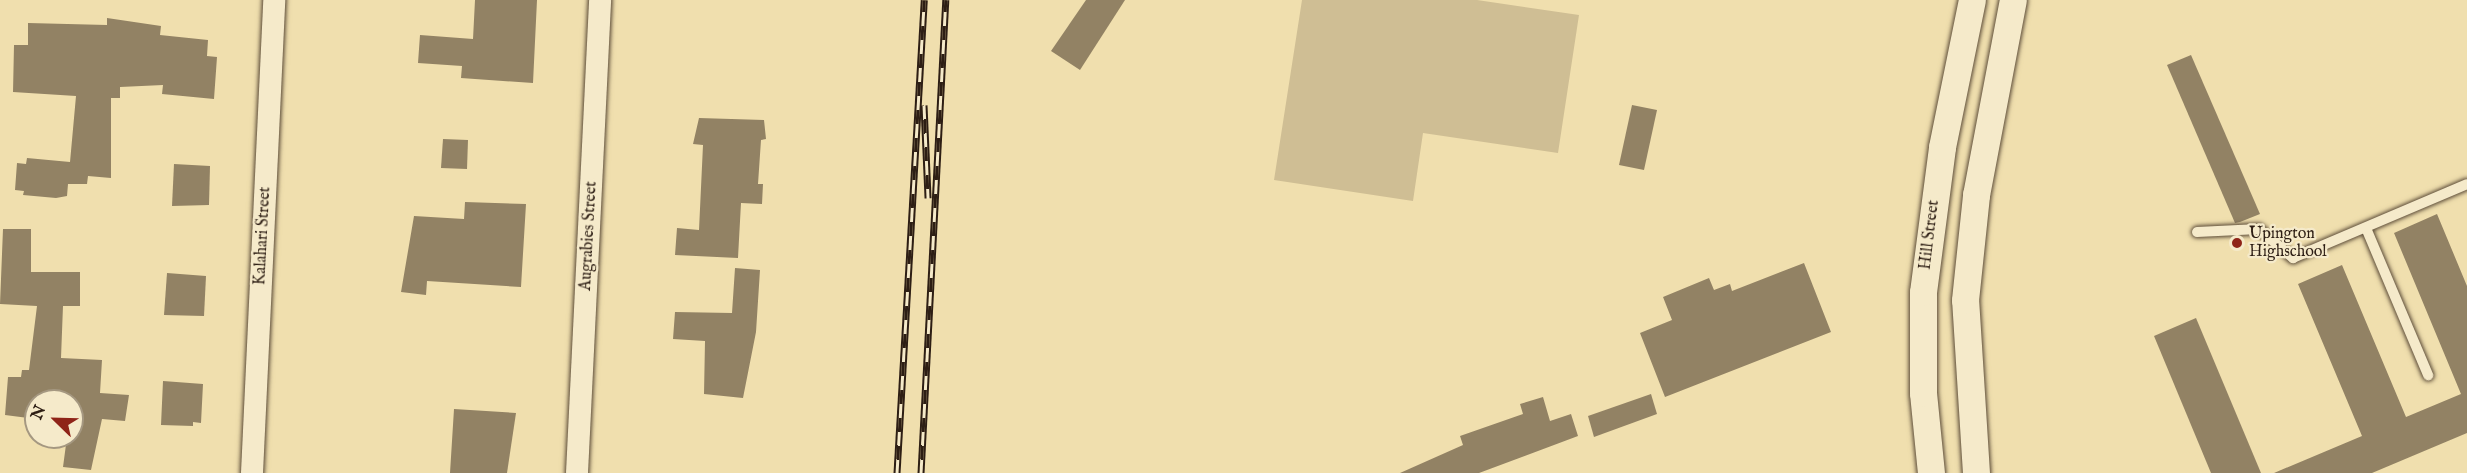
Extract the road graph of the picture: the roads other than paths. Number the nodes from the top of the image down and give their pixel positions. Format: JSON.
{"nodes":[{"id":1,"x":274,"y":0,"type":"edge"},
{"id":2,"x":600,"y":0,"type":"edge"},
{"id":3,"x":1972,"y":0,"type":"edge"},
{"id":4,"x":2013,"y":0,"type":"edge"},
{"id":5,"x":2467,"y":184,"type":"edge"},
{"id":6,"x":2366,"y":228,"type":"junction"},
{"id":7,"x":2197,"y":232,"type":"dead end"},
{"id":8,"x":2428,"y":375,"type":"dead end"},
{"id":9,"x":252,"y":473,"type":"edge"},
{"id":10,"x":577,"y":473,"type":"edge"},
{"id":11,"x":1931,"y":473,"type":"edge"},
{"id":12,"x":1976,"y":473,"type":"edge"}],
"edges":[{"from":1,"to":9,"type":"street","name":"Kalahari Street"},
{"from":2,"to":10,"type":"street","name":"Augrabies Street"},
{"from":3,"to":11,"type":"street","name":"Hill Street"},
{"from":4,"to":12,"type":"street"},
{"from":5,"to":6,"type":"lane"},
{"from":6,"to":7,"type":"lane"},
{"from":6,"to":8,"type":"lane"}]}
